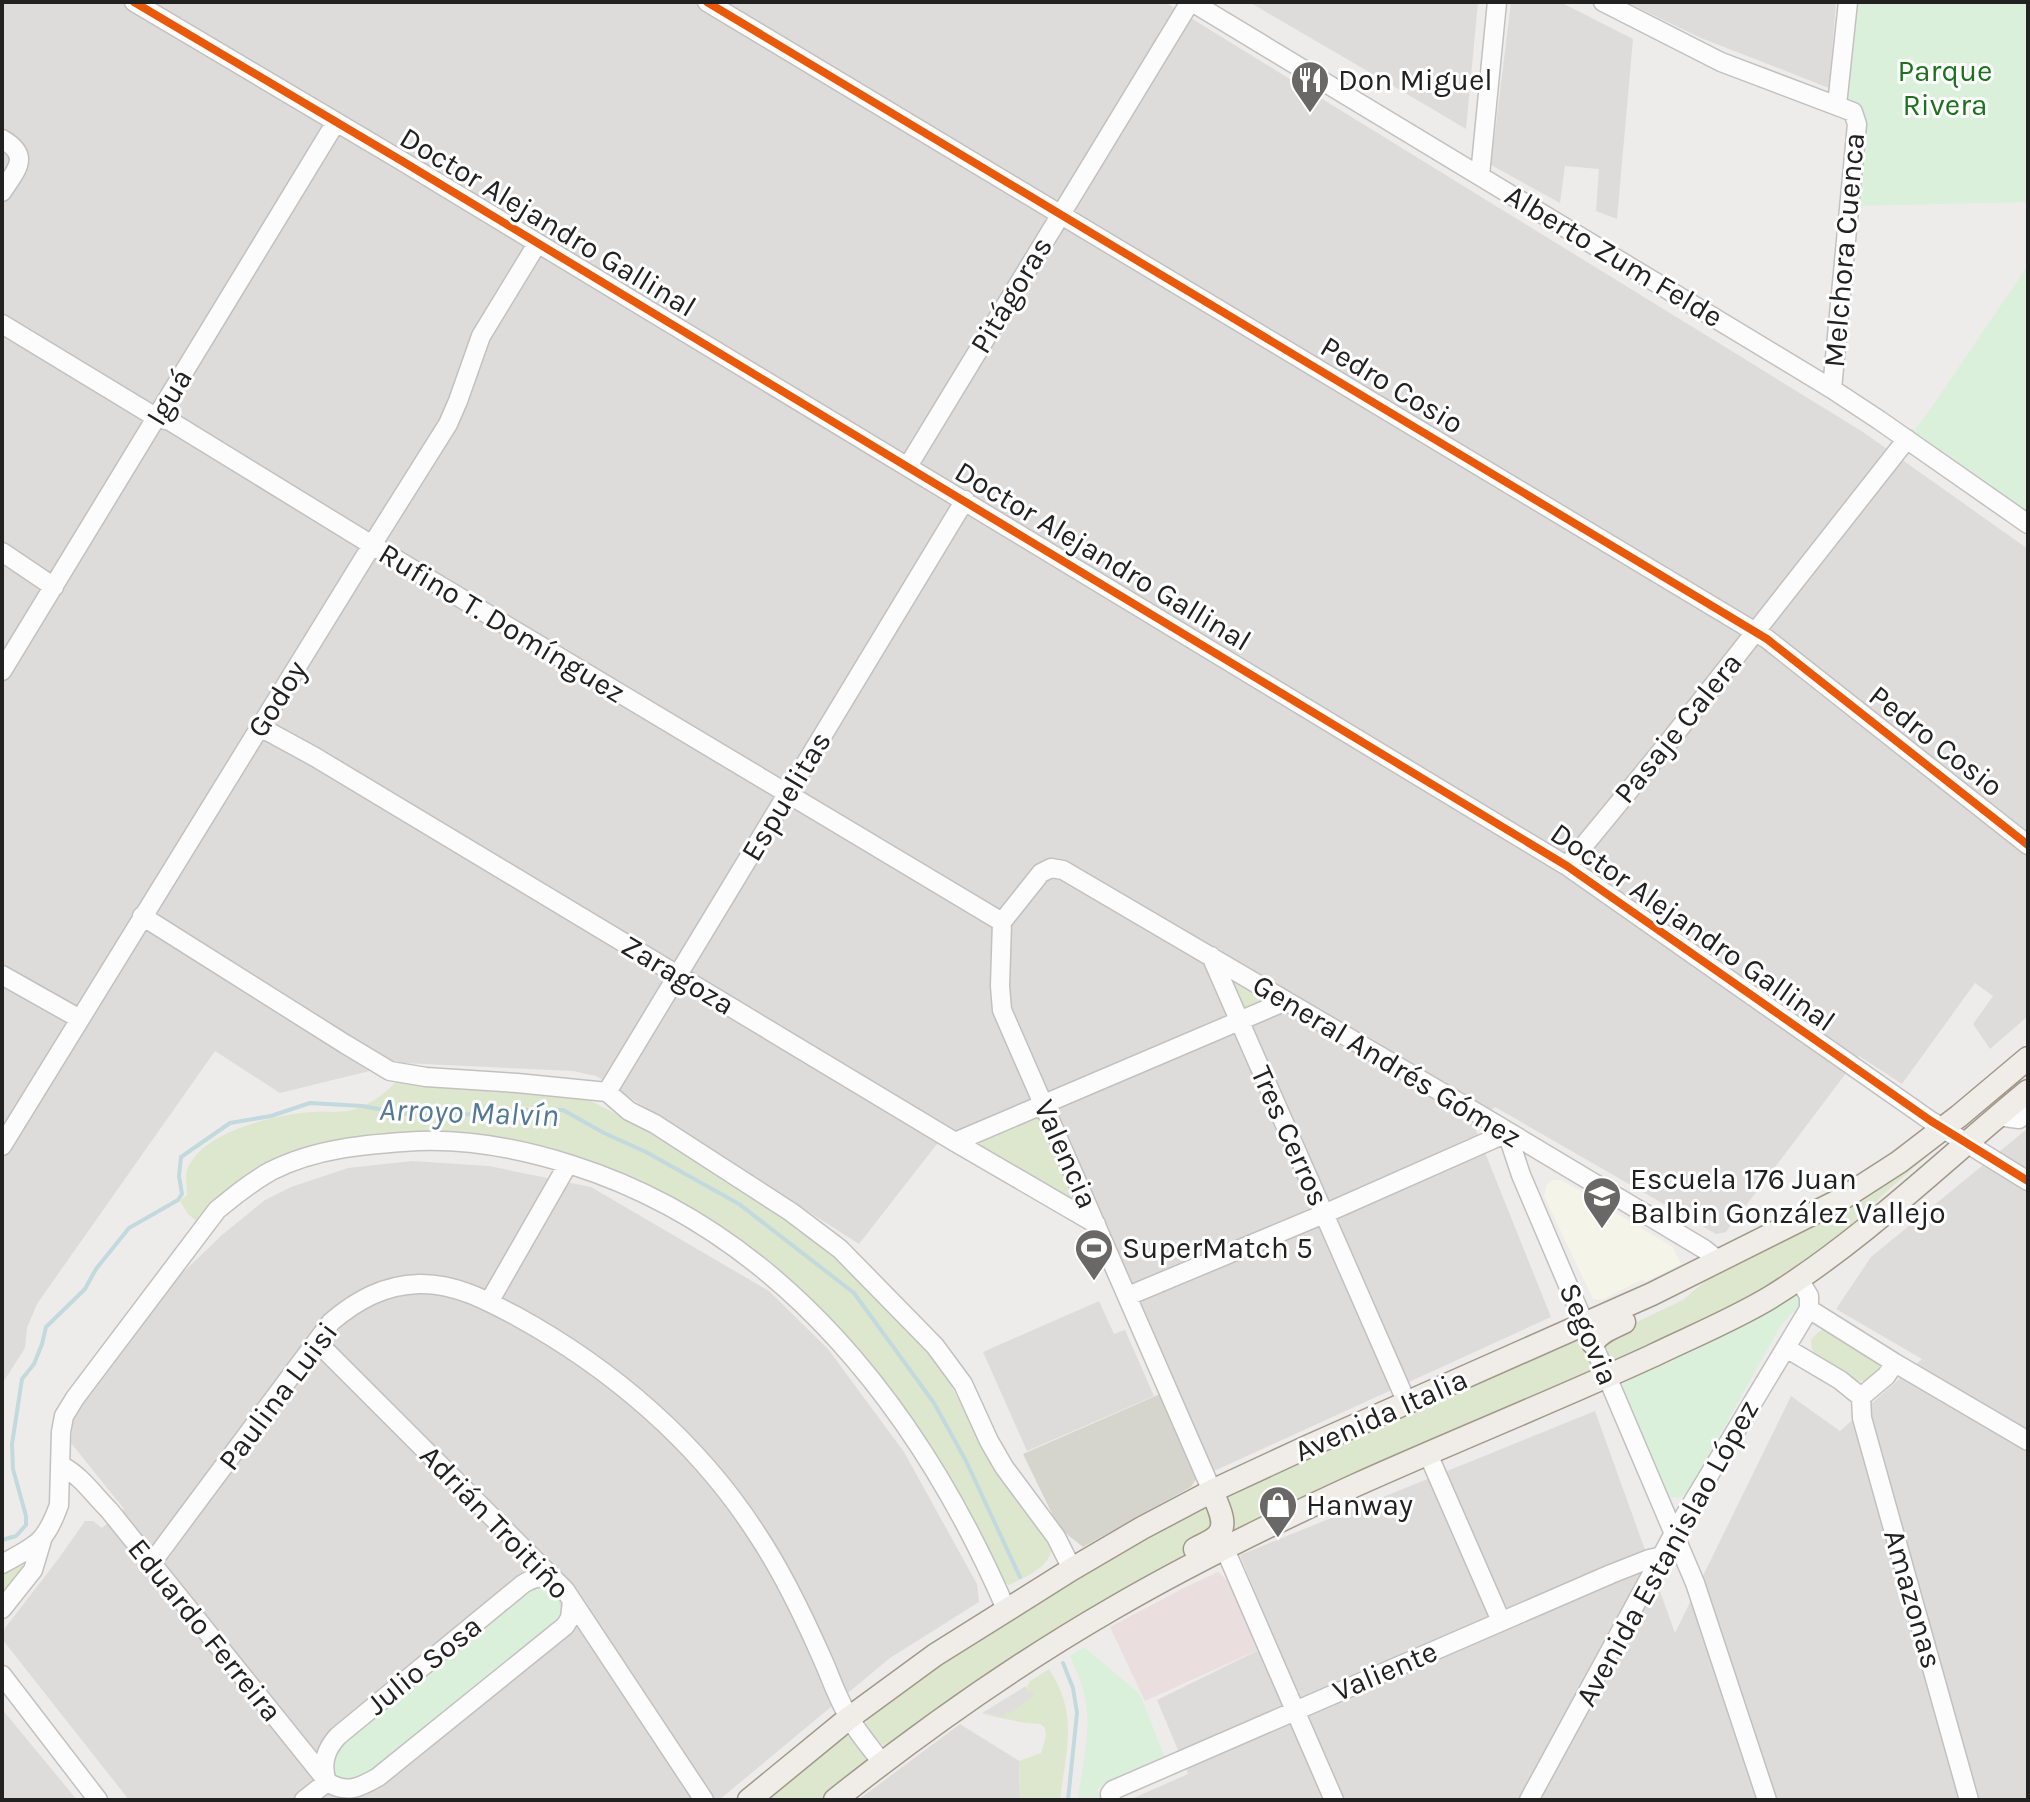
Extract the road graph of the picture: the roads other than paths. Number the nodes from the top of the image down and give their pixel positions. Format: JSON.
{"nodes":[{"id":1,"x":134,"y":2,"type":"edge"},
{"id":2,"x":707,"y":2,"type":"edge"},
{"id":3,"x":1191,"y":2,"type":"edge"},
{"id":4,"x":1497,"y":2,"type":"edge"},
{"id":5,"x":1603,"y":2,"type":"edge"},
{"id":6,"x":1848,"y":2,"type":"edge"},
{"id":7,"x":1845,"y":109,"type":"junction"},
{"id":8,"x":336,"y":122,"type":"junction"},
{"id":9,"x":2,"y":139,"type":"edge"},
{"id":10,"x":1480,"y":175,"type":"junction"},
{"id":11,"x":2,"y":192,"type":"edge"},
{"id":12,"x":1060,"y":213,"type":"junction"},
{"id":13,"x":537,"y":244,"type":"junction"},
{"id":14,"x":2,"y":324,"type":"edge"},
{"id":15,"x":1832,"y":389,"type":"junction"},
{"id":16,"x":157,"y":418,"type":"junction"},
{"id":17,"x":1907,"y":439,"type":"junction"},
{"id":18,"x":908,"y":466,"type":"junction"},
{"id":19,"x":965,"y":500,"type":"junction"},
{"id":20,"x":2028,"y":524,"type":"edge"},
{"id":21,"x":372,"y":545,"type":"junction"},
{"id":22,"x":2,"y":552,"type":"edge"},
{"id":23,"x":54,"y":587,"type":"junction"},
{"id":24,"x":1755,"y":632,"type":"junction"},
{"id":25,"x":2,"y":671,"type":"edge"},
{"id":26,"x":260,"y":727,"type":"junction"},
{"id":27,"x":788,"y":793,"type":"junction"},
{"id":28,"x":2028,"y":845,"type":"edge"},
{"id":29,"x":1567,"y":866,"type":"junction"},
{"id":30,"x":142,"y":916,"type":"junction"},
{"id":31,"x":1002,"y":922,"type":"junction"},
{"id":32,"x":1211,"y":956,"type":"junction"},
{"id":33,"x":2,"y":975,"type":"edge"},
{"id":34,"x":679,"y":975,"type":"junction"},
{"id":35,"x":1286,"y":1001,"type":"junction"},
{"id":36,"x":80,"y":1019,"type":"junction"},
{"id":37,"x":1240,"y":1022,"type":"junction"},
{"id":38,"x":2028,"y":1058,"type":"edge"},
{"id":39,"x":2028,"y":1067,"type":"edge"},
{"id":40,"x":2028,"y":1091,"type":"edge"},
{"id":41,"x":607,"y":1092,"type":"junction"},
{"id":42,"x":1044,"y":1104,"type":"junction"},
{"id":43,"x":2028,"y":1112,"type":"edge"},
{"id":44,"x":1998,"y":1116,"type":"junction"},
{"id":45,"x":1943,"y":1129,"type":"junction"},
{"id":46,"x":1507,"y":1133,"type":"junction"},
{"id":47,"x":955,"y":1142,"type":"junction"},
{"id":48,"x":1966,"y":1144,"type":"junction"},
{"id":49,"x":2,"y":1146,"type":"edge"},
{"id":50,"x":568,"y":1164,"type":"junction"},
{"id":51,"x":2028,"y":1181,"type":"edge"},
{"id":52,"x":1324,"y":1214,"type":"junction"},
{"id":53,"x":1096,"y":1224,"type":"junction"},
{"id":54,"x":1860,"y":1232,"type":"junction"},
{"id":55,"x":1719,"y":1261,"type":"junction"},
{"id":56,"x":1799,"y":1279,"type":"junction"},
{"id":57,"x":1128,"y":1296,"type":"junction"},
{"id":58,"x":489,"y":1302,"type":"junction"},
{"id":59,"x":1809,"y":1309,"type":"junction"},
{"id":60,"x":1589,"y":1334,"type":"junction"},
{"id":61,"x":317,"y":1342,"type":"junction"},
{"id":62,"x":1786,"y":1348,"type":"junction"},
{"id":63,"x":1895,"y":1363,"type":"junction"},
{"id":64,"x":1607,"y":1377,"type":"junction"},
{"id":65,"x":1861,"y":1397,"type":"junction"},
{"id":66,"x":1407,"y":1403,"type":"junction"},
{"id":67,"x":2028,"y":1441,"type":"edge"},
{"id":68,"x":1428,"y":1454,"type":"junction"},
{"id":69,"x":62,"y":1466,"type":"junction"},
{"id":70,"x":1212,"y":1491,"type":"junction"},
{"id":71,"x":95,"y":1497,"type":"junction"},
{"id":72,"x":59,"y":1505,"type":"junction"},
{"id":73,"x":1673,"y":1535,"type":"junction"},
{"id":74,"x":42,"y":1540,"type":"junction"},
{"id":75,"x":1224,"y":1547,"type":"junction"},
{"id":76,"x":1663,"y":1556,"type":"junction"},
{"id":77,"x":149,"y":1561,"type":"junction"},
{"id":78,"x":2,"y":1564,"type":"edge"},
{"id":79,"x":1072,"y":1569,"type":"junction"},
{"id":80,"x":555,"y":1580,"type":"junction"},
{"id":81,"x":1145,"y":1589,"type":"junction"},
{"id":82,"x":572,"y":1601,"type":"junction"},
{"id":83,"x":2,"y":1609,"type":"edge"},
{"id":84,"x":1006,"y":1609,"type":"junction"},
{"id":85,"x":1501,"y":1621,"type":"junction"},
{"id":86,"x":2,"y":1675,"type":"edge"},
{"id":87,"x":1295,"y":1710,"type":"junction"},
{"id":88,"x":849,"y":1718,"type":"junction"},
{"id":89,"x":882,"y":1763,"type":"junction"},
{"id":90,"x":327,"y":1782,"type":"junction"},
{"id":91,"x":1110,"y":1797,"type":"edge"},
{"id":92,"x":98,"y":1800,"type":"edge"},
{"id":93,"x":304,"y":1800,"type":"edge"},
{"id":94,"x":342,"y":1800,"type":"edge"},
{"id":95,"x":704,"y":1800,"type":"edge"},
{"id":96,"x":749,"y":1800,"type":"edge"},
{"id":97,"x":835,"y":1800,"type":"edge"},
{"id":98,"x":1334,"y":1800,"type":"edge"},
{"id":99,"x":1529,"y":1800,"type":"edge"},
{"id":100,"x":1767,"y":1800,"type":"edge"},
{"id":101,"x":1969,"y":1800,"type":"edge"}],
"edges":[{"from":1,"to":8,"type":"street","name":"Doctor Alejandro Gallinal"},
{"from":2,"to":12,"type":"street","name":"Pedro Cosio"},
{"from":3,"to":10,"type":"street","name":"Alberto Zum Felde"},
{"from":3,"to":12,"type":"street","name":"Pitágoras"},
{"from":4,"to":10,"type":"street"},
{"from":5,"to":7,"type":"street"},
{"from":6,"to":7,"type":"street","name":"Melchora Cuenca"},
{"from":7,"to":15,"type":"street","name":"Melchora Cuenca"},
{"from":8,"to":13,"type":"street","name":"Doctor Alejandro Gallinal"},
{"from":8,"to":16,"type":"street","name":"Iguá"},
{"from":9,"to":11,"type":"street"},
{"from":10,"to":15,"type":"street","name":"Alberto Zum Felde"},
{"from":12,"to":18,"type":"street","name":"Pitágoras"},
{"from":12,"to":24,"type":"street","name":"Pedro Cosio"},
{"from":13,"to":18,"type":"street","name":"Doctor Alejandro Gallinal"},
{"from":13,"to":21,"type":"street","name":"Godoy"},
{"from":14,"to":16,"type":"street","name":"Rufino T. Domínguez"},
{"from":15,"to":17,"type":"street","name":"Alberto Zum Felde"},
{"from":16,"to":21,"type":"street","name":"Rufino T. Domínguez"},
{"from":16,"to":23,"type":"street","name":"Iguá"},
{"from":17,"to":20,"type":"street","name":"Alberto Zum Felde"},
{"from":17,"to":24,"type":"street","name":"Pasaje Calera"},
{"from":18,"to":19,"type":"street","name":"Doctor Alejandro Gallinal"},
{"from":19,"to":27,"type":"street","name":"Espuelitas"},
{"from":19,"to":29,"type":"street","name":"Doctor Alejandro Gallinal"},
{"from":21,"to":26,"type":"street","name":"Godoy"},
{"from":21,"to":27,"type":"street","name":"Rufino T. Domínguez"},
{"from":22,"to":23,"type":"street"},
{"from":23,"to":25,"type":"street","name":"Iguá"},
{"from":24,"to":28,"type":"street","name":"Pedro Cosio"},
{"from":24,"to":29,"type":"street","name":"Pasaje Calera"},
{"from":26,"to":30,"type":"street","name":"Godoy"},
{"from":26,"to":34,"type":"street","name":"Zaragoza"},
{"from":27,"to":31,"type":"street","name":"Rufino T. Domínguez"},
{"from":27,"to":34,"type":"street","name":"Espuelitas"},
{"from":29,"to":45,"type":"street","name":"Doctor Alejandro Gallinal"},
{"from":30,"to":36,"type":"street","name":"Godoy"},
{"from":30,"to":41,"type":"street"},
{"from":31,"to":32,"type":"street","name":"General Andrés Gómez"},
{"from":31,"to":42,"type":"street","name":"Valencia"},
{"from":32,"to":35,"type":"street","name":"General Andrés Gómez"},
{"from":32,"to":37,"type":"street","name":"Tres Cerros"},
{"from":33,"to":36,"type":"street"},
{"from":34,"to":41,"type":"street","name":"Espuelitas"},
{"from":34,"to":47,"type":"street","name":"Zaragoza"},
{"from":35,"to":37,"type":"street"},
{"from":35,"to":46,"type":"street","name":"General Andrés Gómez"},
{"from":36,"to":49,"type":"street","name":"Godoy"},
{"from":37,"to":42,"type":"street"},
{"from":37,"to":52,"type":"street","name":"Tres Cerros"},
{"from":38,"to":45,"type":"main road","name":"Avenida Italia"},
{"from":39,"to":48,"type":"main road"},
{"from":40,"to":44,"type":"main road","name":"Avenida Italia"},
{"from":41,"to":79,"type":"street"},
{"from":42,"to":47,"type":"street"},
{"from":42,"to":53,"type":"street","name":"Valencia"},
{"from":43,"to":44,"type":"street"},
{"from":44,"to":48,"type":"main road","name":"Avenida Italia"},
{"from":45,"to":48,"type":"street","name":"Doctor Alejandro Gallinal"},
{"from":45,"to":54,"type":"main road"},
{"from":45,"to":55,"type":"main road","name":"Avenida Italia"},
{"from":46,"to":52,"type":"street"},
{"from":46,"to":55,"type":"street","name":"General Andrés Gómez"},
{"from":46,"to":60,"type":"street","name":"Segovia"},
{"from":47,"to":53,"type":"street","name":"Zaragoza"},
{"from":48,"to":51,"type":"street","name":"Doctor Alejandro Gallinal"},
{"from":48,"to":54,"type":"main road","name":"Avenida Italia"},
{"from":50,"to":58,"type":"street"},
{"from":50,"to":69,"type":"street"},
{"from":50,"to":84,"type":"street"},
{"from":52,"to":57,"type":"street"},
{"from":52,"to":66,"type":"street","name":"Tres Cerros"},
{"from":53,"to":57,"type":"street","name":"Valencia"},
{"from":54,"to":56,"type":"main road","name":"Avenida Italia"},
{"from":55,"to":60,"type":"main road","name":"Avenida Italia"},
{"from":56,"to":59,"type":"street"},
{"from":56,"to":64,"type":"main road","name":"Avenida Italia"},
{"from":57,"to":70,"type":"street","name":"Valencia"},
{"from":58,"to":61,"type":"street","name":"Paulina Luisi"},
{"from":58,"to":88,"type":"street","name":"Paulina Luisi"},
{"from":59,"to":62,"type":"street","name":"Avenida Estanislao López"},
{"from":59,"to":63,"type":"street"},
{"from":60,"to":64,"type":"street","name":"Segovia"},
{"from":60,"to":66,"type":"main road","name":"Avenida Italia"},
{"from":61,"to":77,"type":"street","name":"Paulina Luisi"},
{"from":61,"to":80,"type":"street","name":"Adrián Troitiño"},
{"from":62,"to":65,"type":"street"},
{"from":62,"to":73,"type":"street","name":"Avenida Estanislao López"},
{"from":63,"to":65,"type":"street"},
{"from":63,"to":67,"type":"street"},
{"from":64,"to":68,"type":"main road","name":"Avenida Italia"},
{"from":64,"to":73,"type":"street","name":"Segovia"},
{"from":65,"to":101,"type":"street","name":"Amazonas"},
{"from":66,"to":70,"type":"main road","name":"Avenida Italia"},
{"from":68,"to":75,"type":"main road","name":"Avenida Italia"},
{"from":68,"to":85,"type":"street"},
{"from":69,"to":71,"type":"street","name":"Eduardo Ferreira"},
{"from":69,"to":72,"type":"street"},
{"from":70,"to":79,"type":"main road","name":"Avenida Italia"},
{"from":70,"to":81,"type":"main road"},
{"from":71,"to":72,"type":"street"},
{"from":71,"to":77,"type":"street","name":"Eduardo Ferreira"},
{"from":72,"to":74,"type":"street"},
{"from":73,"to":76,"type":"street","name":"Avenida Estanislao López"},
{"from":73,"to":100,"type":"street","name":"Segovia"},
{"from":74,"to":78,"type":"street"},
{"from":74,"to":83,"type":"street"},
{"from":75,"to":81,"type":"main road","name":"Avenida Italia"},
{"from":75,"to":87,"type":"street"},
{"from":76,"to":85,"type":"street","name":"Valiente"},
{"from":76,"to":99,"type":"street","name":"Avenida Estanislao López"},
{"from":77,"to":90,"type":"street","name":"Eduardo Ferreira"},
{"from":79,"to":84,"type":"main road","name":"Avenida Italia"},
{"from":80,"to":82,"type":"street","name":"Adrián Troitiño"},
{"from":80,"to":90,"type":"street","name":"Julio Sosa"},
{"from":81,"to":89,"type":"main road","name":"Avenida Italia"},
{"from":82,"to":90,"type":"street","name":"Julio Sosa"},
{"from":82,"to":95,"type":"street","name":"Adrián Troitiño"},
{"from":84,"to":88,"type":"main road","name":"Avenida Italia"},
{"from":85,"to":87,"type":"street","name":"Valiente"},
{"from":86,"to":92,"type":"street"},
{"from":87,"to":91,"type":"street","name":"Valiente"},
{"from":87,"to":98,"type":"street"},
{"from":88,"to":89,"type":"street","name":"Paulina Luisi"},
{"from":88,"to":96,"type":"main road","name":"Avenida Italia"},
{"from":89,"to":97,"type":"main road","name":"Avenida Italia"},
{"from":90,"to":93,"type":"street"},
{"from":90,"to":94,"type":"street","name":"Eduardo Ferreira"}]}
